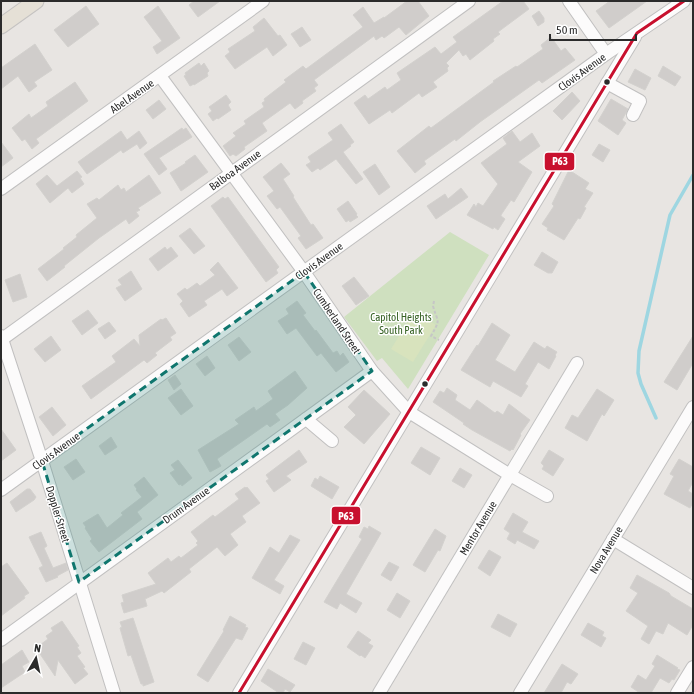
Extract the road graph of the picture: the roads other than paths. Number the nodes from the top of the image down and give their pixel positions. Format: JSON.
{"nodes":[{"id":1,"x":263,"y":1,"type":"edge"},
{"id":2,"x":469,"y":1,"type":"edge"},
{"id":3,"x":569,"y":1,"type":"edge"},
{"id":4,"x":684,"y":1,"type":"edge"},
{"id":5,"x":29,"y":3,"type":"edge"},
{"id":6,"x":1,"y":26,"type":"edge"},
{"id":7,"x":637,"y":33,"type":"junction"},
{"id":8,"x":606,"y":54,"type":"junction"},
{"id":9,"x":160,"y":76,"type":"junction"},
{"id":10,"x":607,"y":83,"type":"junction"},
{"id":11,"x":633,"y":115,"type":"dead end"},
{"id":12,"x":232,"y":173,"type":"junction"},
{"id":13,"x":1,"y":189,"type":"edge"},
{"id":14,"x":304,"y":272,"type":"junction"},
{"id":15,"x":1,"y":338,"type":"edge"},
{"id":16,"x":577,"y":363,"type":"dead end"},
{"id":17,"x":372,"y":372,"type":"junction"},
{"id":18,"x":693,"y":407,"type":"edge"},
{"id":19,"x":408,"y":412,"type":"junction"},
{"id":20,"x":306,"y":419,"type":"junction"},
{"id":21,"x":332,"y":441,"type":"dead end"},
{"id":22,"x":42,"y":461,"type":"junction"},
{"id":23,"x":510,"y":475,"type":"junction"},
{"id":24,"x":1,"y":490,"type":"edge"},
{"id":25,"x":547,"y":496,"type":"dead end"},
{"id":26,"x":613,"y":539,"type":"junction"},
{"id":27,"x":79,"y":582,"type":"junction"},
{"id":28,"x":693,"y":588,"type":"edge"},
{"id":29,"x":1,"y":640,"type":"edge"},
{"id":30,"x":693,"y":667,"type":"edge"},
{"id":31,"x":114,"y":693,"type":"edge"},
{"id":32,"x":239,"y":693,"type":"edge"},
{"id":33,"x":379,"y":693,"type":"edge"},
{"id":34,"x":520,"y":693,"type":"edge"},
{"id":35,"x":677,"y":693,"type":"edge"}],
"edges":[{"from":1,"to":9,"type":"street","name":"Abel Avenue"},
{"from":2,"to":12,"type":"street","name":"Balboa Avenue"},
{"from":3,"to":8,"type":"street"},
{"from":4,"to":7,"type":"street","name":"Clovis Avenue"},
{"from":5,"to":6,"type":"main road"},
{"from":7,"to":8,"type":"street","name":"Clovis Avenue"},
{"from":7,"to":10,"type":"street"},
{"from":8,"to":14,"type":"street","name":"Clovis Avenue"},
{"from":9,"to":12,"type":"street","name":"Cumberland Street"},
{"from":9,"to":13,"type":"street","name":"Abel Avenue"},
{"from":10,"to":11,"type":"street"},
{"from":10,"to":19,"type":"street"},
{"from":12,"to":14,"type":"street","name":"Cumberland Street"},
{"from":12,"to":15,"type":"street","name":"Balboa Avenue"},
{"from":14,"to":17,"type":"street","name":"Cumberland Street"},
{"from":14,"to":22,"type":"street","name":"Clovis Avenue"},
{"from":15,"to":22,"type":"street","name":"Doppler Street"},
{"from":16,"to":23,"type":"street","name":"Mentor Avenue"},
{"from":17,"to":19,"type":"street","name":"Cumberland Street"},
{"from":17,"to":20,"type":"street","name":"Drum Avenue"},
{"from":18,"to":26,"type":"street","name":"Nova Avenue"},
{"from":19,"to":23,"type":"street","name":"Cumberland Street"},
{"from":19,"to":32,"type":"street"},
{"from":20,"to":21,"type":"street"},
{"from":20,"to":27,"type":"street","name":"Drum Avenue"},
{"from":22,"to":24,"type":"street","name":"Clovis Avenue"},
{"from":22,"to":27,"type":"street","name":"Doppler Street"},
{"from":23,"to":25,"type":"street","name":"Cumberland Street"},
{"from":23,"to":33,"type":"street","name":"Mentor Avenue"},
{"from":26,"to":28,"type":"street"},
{"from":26,"to":34,"type":"street","name":"Nova Avenue"},
{"from":27,"to":29,"type":"street","name":"Drum Avenue"},
{"from":27,"to":31,"type":"street","name":"Doppler Street"},
{"from":30,"to":35,"type":"street"}]}
